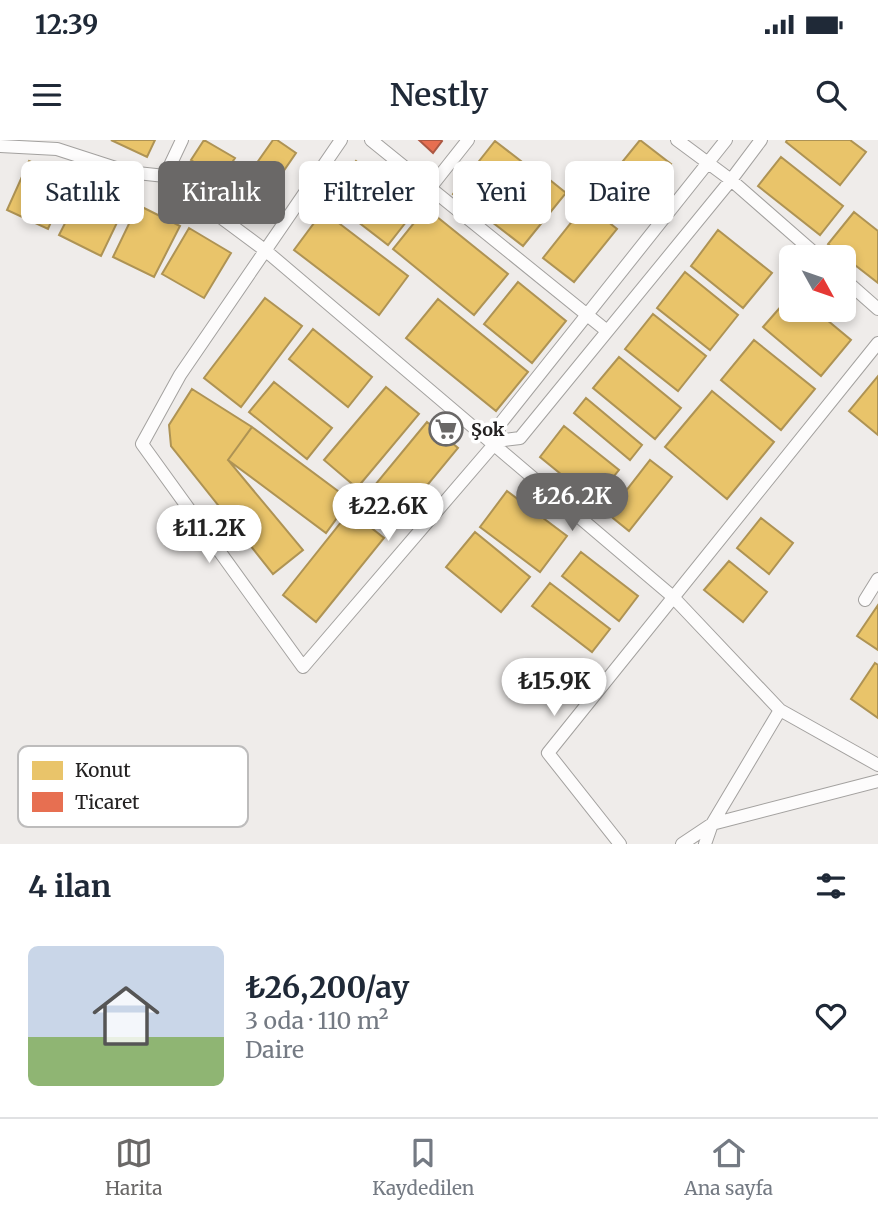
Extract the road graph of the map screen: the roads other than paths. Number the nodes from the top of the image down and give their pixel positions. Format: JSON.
{"nodes":[{"id":1,"x":182,"y":140,"type":"edge"},
{"id":2,"x":341,"y":140,"type":"edge"},
{"id":3,"x":371,"y":140,"type":"edge"},
{"id":4,"x":468,"y":140,"type":"edge"},
{"id":5,"x":677,"y":140,"type":"edge"},
{"id":6,"x":726,"y":140,"type":"edge"},
{"id":7,"x":761,"y":140,"type":"edge"},
{"id":8,"x":10,"y":145,"type":"edge"},
{"id":9,"x":173,"y":161,"type":"edge"},
{"id":10,"x":397,"y":161,"type":"edge"},
{"id":11,"x":708,"y":163,"type":"junction"},
{"id":12,"x":158,"y":175,"type":"edge"},
{"id":13,"x":439,"y":177,"type":"edge"},
{"id":14,"x":731,"y":180,"type":"junction"},
{"id":15,"x":439,"y":195,"type":"edge"},
{"id":16,"x":231,"y":224,"type":"edge"},
{"id":17,"x":805,"y":245,"type":"edge"},
{"id":18,"x":267,"y":251,"type":"junction"},
{"id":19,"x":856,"y":290,"type":"edge"},
{"id":20,"x":878,"y":309,"type":"edge"},
{"id":21,"x":587,"y":316,"type":"junction"},
{"id":22,"x":607,"y":331,"type":"junction"},
{"id":23,"x":878,"y":343,"type":"edge"},
{"id":24,"x":495,"y":443,"type":"junction"},
{"id":25,"x":878,"y":579,"type":"edge"},
{"id":26,"x":672,"y":596,"type":"junction"},
{"id":27,"x":865,"y":600,"type":"dead end"},
{"id":28,"x":780,"y":710,"type":"junction"},
{"id":29,"x":878,"y":765,"type":"edge"},
{"id":30,"x":878,"y":781,"type":"edge"},
{"id":31,"x":712,"y":824,"type":"junction"},
{"id":32,"x":620,"y":844,"type":"edge"},
{"id":33,"x":682,"y":844,"type":"edge"},
{"id":34,"x":705,"y":844,"type":"edge"}],
"edges":[{"from":1,"to":9,"type":"street"},
{"from":2,"to":18,"type":"street"},
{"from":3,"to":10,"type":"street"},
{"from":4,"to":13,"type":"street"},
{"from":5,"to":11,"type":"street"},
{"from":6,"to":11,"type":"street"},
{"from":7,"to":14,"type":"street"},
{"from":8,"to":12,"type":"street"},
{"from":11,"to":14,"type":"street"},
{"from":11,"to":21,"type":"street"},
{"from":14,"to":17,"type":"street"},
{"from":14,"to":22,"type":"street"},
{"from":15,"to":21,"type":"street"},
{"from":16,"to":18,"type":"street"},
{"from":18,"to":24,"type":"street"},
{"from":18,"to":24,"type":"street"},
{"from":19,"to":20,"type":"street"},
{"from":21,"to":22,"type":"street"},
{"from":21,"to":24,"type":"street"},
{"from":22,"to":24,"type":"street"},
{"from":23,"to":26,"type":"street"},
{"from":24,"to":26,"type":"street"},
{"from":25,"to":27,"type":"street"},
{"from":26,"to":28,"type":"street"},
{"from":26,"to":32,"type":"street"},
{"from":28,"to":29,"type":"street"},
{"from":28,"to":31,"type":"street"},
{"from":30,"to":31,"type":"street"},
{"from":31,"to":33,"type":"street"},
{"from":31,"to":34,"type":"street"}]}
